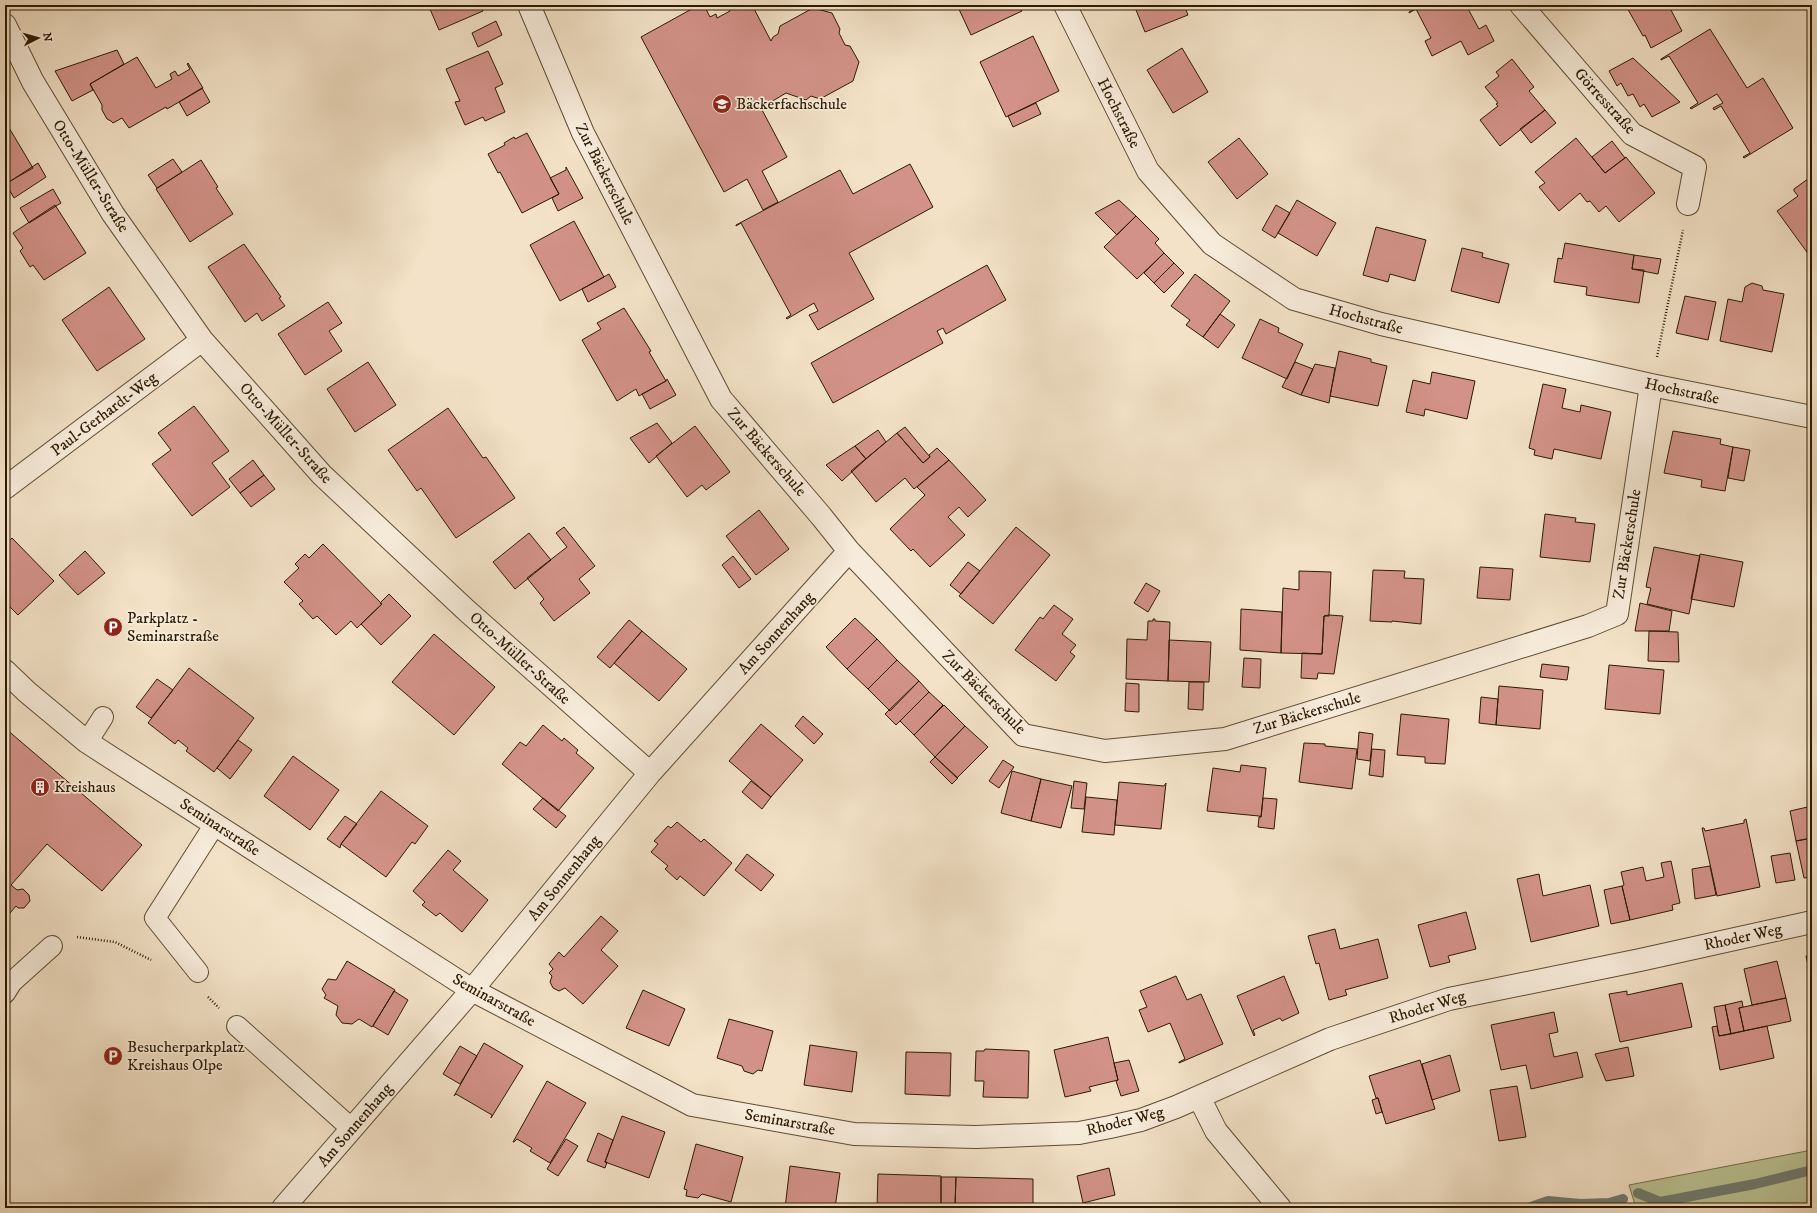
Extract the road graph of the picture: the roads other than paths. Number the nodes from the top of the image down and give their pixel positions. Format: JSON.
{"nodes":[{"id":1,"x":529,"y":5,"type":"edge"},
{"id":2,"x":1065,"y":5,"type":"edge"},
{"id":3,"x":1521,"y":5,"type":"edge"},
{"id":4,"x":5,"y":25,"type":"edge"},
{"id":5,"x":1688,"y":204,"type":"road end"},
{"id":6,"x":202,"y":340,"type":"junction"},
{"id":7,"x":1651,"y":385,"type":"junction"},
{"id":8,"x":1812,"y":417,"type":"edge"},
{"id":9,"x":5,"y":488,"type":"edge"},
{"id":10,"x":849,"y":551,"type":"junction"},
{"id":11,"x":5,"y":671,"type":"edge"},
{"id":12,"x":103,"y":717,"type":"dead end"},
{"id":13,"x":87,"y":742,"type":"junction"},
{"id":14,"x":650,"y":773,"type":"junction"},
{"id":15,"x":215,"y":824,"type":"junction"},
{"id":16,"x":1812,"y":922,"type":"edge"},
{"id":17,"x":52,"y":946,"type":"dead end"},
{"id":18,"x":198,"y":972,"type":"road end"},
{"id":19,"x":472,"y":990,"type":"junction"},
{"id":20,"x":5,"y":993,"type":"edge"},
{"id":21,"x":237,"y":1026,"type":"road end"},
{"id":22,"x":1199,"y":1097,"type":"junction"},
{"id":23,"x":352,"y":1129,"type":"junction"},
{"id":24,"x":1056,"y":1134,"type":"joint"},
{"id":25,"x":283,"y":1208,"type":"edge"},
{"id":26,"x":1280,"y":1208,"type":"edge"}],
"edges":[{"from":1,"to":10,"type":"street","name":"Zur Bäckerschule"},
{"from":2,"to":7,"type":"street","name":"Hochstraße"},
{"from":3,"to":5,"type":"street","name":"Görresstraße"},
{"from":4,"to":6,"type":"street","name":"Otto-Müller-Straße"},
{"from":6,"to":9,"type":"street","name":"Paul-Gerhardt-Weg"},
{"from":6,"to":14,"type":"street","name":"Otto-Müller-Straße"},
{"from":7,"to":8,"type":"street","name":"Hochstraße"},
{"from":7,"to":10,"type":"street","name":"Zur Bäckerschule"},
{"from":10,"to":14,"type":"street","name":"Am Sonnenhang"},
{"from":11,"to":13,"type":"street","name":"Seminarstraße"},
{"from":12,"to":13,"type":"lane"},
{"from":13,"to":15,"type":"street","name":"Seminarstraße"},
{"from":14,"to":19,"type":"street","name":"Am Sonnenhang"},
{"from":15,"to":18,"type":"lane"},
{"from":15,"to":19,"type":"street","name":"Seminarstraße"},
{"from":16,"to":22,"type":"street","name":"Rhoder Weg"},
{"from":17,"to":20,"type":"lane"},
{"from":19,"to":23,"type":"street","name":"Am Sonnenhang"},
{"from":19,"to":24,"type":"street","name":"Seminarstraße"},
{"from":21,"to":23,"type":"lane"},
{"from":22,"to":24,"type":"street","name":"Rhoder Weg"},
{"from":22,"to":26,"type":"street"},
{"from":23,"to":25,"type":"street","name":"Am Sonnenhang"}]}
